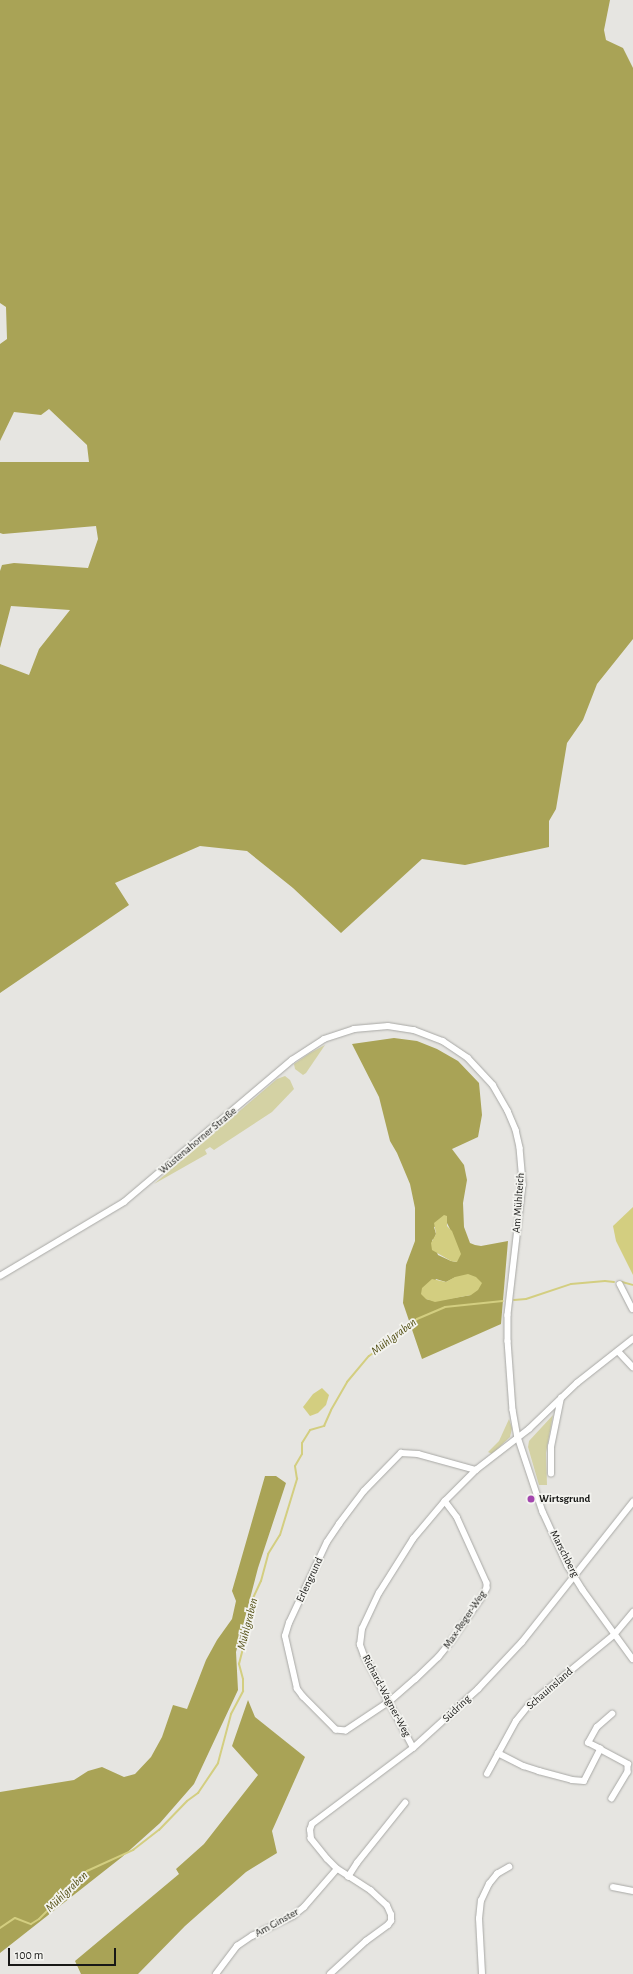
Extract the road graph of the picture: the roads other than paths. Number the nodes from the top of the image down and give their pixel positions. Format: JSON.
{"nodes":[{"id":1,"x":401,"y":1027,"type":"joint"},
{"id":2,"x":0,"y":1276,"type":"edge"},
{"id":3,"x":620,"y":1284,"type":"dead end"},
{"id":4,"x":633,"y":1310,"type":"edge"},
{"id":5,"x":633,"y":1339,"type":"edge"},
{"id":6,"x":618,"y":1351,"type":"junction"},
{"id":7,"x":633,"y":1367,"type":"edge"},
{"id":8,"x":562,"y":1398,"type":"junction"},
{"id":9,"x":518,"y":1438,"type":"junction"},
{"id":10,"x":476,"y":1470,"type":"junction"},
{"id":11,"x":551,"y":1474,"type":"dead end"},
{"id":12,"x":445,"y":1501,"type":"junction"},
{"id":13,"x":633,"y":1502,"type":"edge"},
{"id":14,"x":575,"y":1577,"type":"junction"},
{"id":15,"x":633,"y":1612,"type":"edge"},
{"id":16,"x":614,"y":1634,"type":"junction"},
{"id":17,"x":633,"y":1659,"type":"edge"},
{"id":18,"x":388,"y":1703,"type":"junction"},
{"id":19,"x":612,"y":1714,"type":"dead end"},
{"id":20,"x":413,"y":1748,"type":"junction"},
{"id":21,"x":600,"y":1750,"type":"junction"},
{"id":22,"x":498,"y":1753,"type":"junction"},
{"id":23,"x":487,"y":1774,"type":"dead end"},
{"id":24,"x":612,"y":1799,"type":"dead end"},
{"id":25,"x":405,"y":1803,"type":"dead end"},
{"id":26,"x":509,"y":1867,"type":"dead end"},
{"id":27,"x":337,"y":1869,"type":"junction"},
{"id":28,"x":348,"y":1877,"type":"junction"},
{"id":29,"x":613,"y":1887,"type":"dead end"},
{"id":30,"x":633,"y":1891,"type":"edge"},
{"id":31,"x":216,"y":1974,"type":"edge"},
{"id":32,"x":330,"y":1974,"type":"edge"},
{"id":33,"x":482,"y":1974,"type":"edge"}],
"edges":[{"from":1,"to":2,"type":"street","name":"Wüstenahorner Straße"},
{"from":1,"to":9,"type":"street","name":"Am Mühlteich"},
{"from":3,"to":4,"type":"street"},
{"from":5,"to":6,"type":"street","name":"Richard-Wagner-Weg"},
{"from":6,"to":7,"type":"street"},
{"from":6,"to":8,"type":"street","name":"Richard-Wagner-Weg"},
{"from":8,"to":9,"type":"street","name":"Richard-Wagner-Weg"},
{"from":8,"to":11,"type":"street"},
{"from":9,"to":10,"type":"street","name":"Richard-Wagner-Weg"},
{"from":9,"to":14,"type":"street","name":"Marschberg"},
{"from":10,"to":12,"type":"street","name":"Richard-Wagner-Weg"},
{"from":10,"to":18,"type":"street","name":"Erlengrund"},
{"from":12,"to":18,"type":"street","name":"Richard-Wagner-Weg"},
{"from":12,"to":18,"type":"street","name":"Max-Reger-Weg"},
{"from":13,"to":14,"type":"street"},
{"from":14,"to":16,"type":"street","name":"Marschberg"},
{"from":14,"to":20,"type":"street","name":"Südring"},
{"from":15,"to":16,"type":"street","name":"Schauinsland"},
{"from":16,"to":17,"type":"street","name":"Marschberg"},
{"from":16,"to":22,"type":"street","name":"Schauinsland"},
{"from":18,"to":20,"type":"street","name":"Richard-Wagner-Weg"},
{"from":19,"to":21,"type":"street"},
{"from":20,"to":27,"type":"street","name":"Südring"},
{"from":21,"to":22,"type":"street"},
{"from":21,"to":24,"type":"street"},
{"from":22,"to":23,"type":"street","name":"Schauinsland"},
{"from":25,"to":28,"type":"street"},
{"from":26,"to":33,"type":"street"},
{"from":27,"to":28,"type":"street"},
{"from":27,"to":31,"type":"street","name":"Am Ginster"},
{"from":28,"to":32,"type":"street"},
{"from":29,"to":30,"type":"street"}]}
